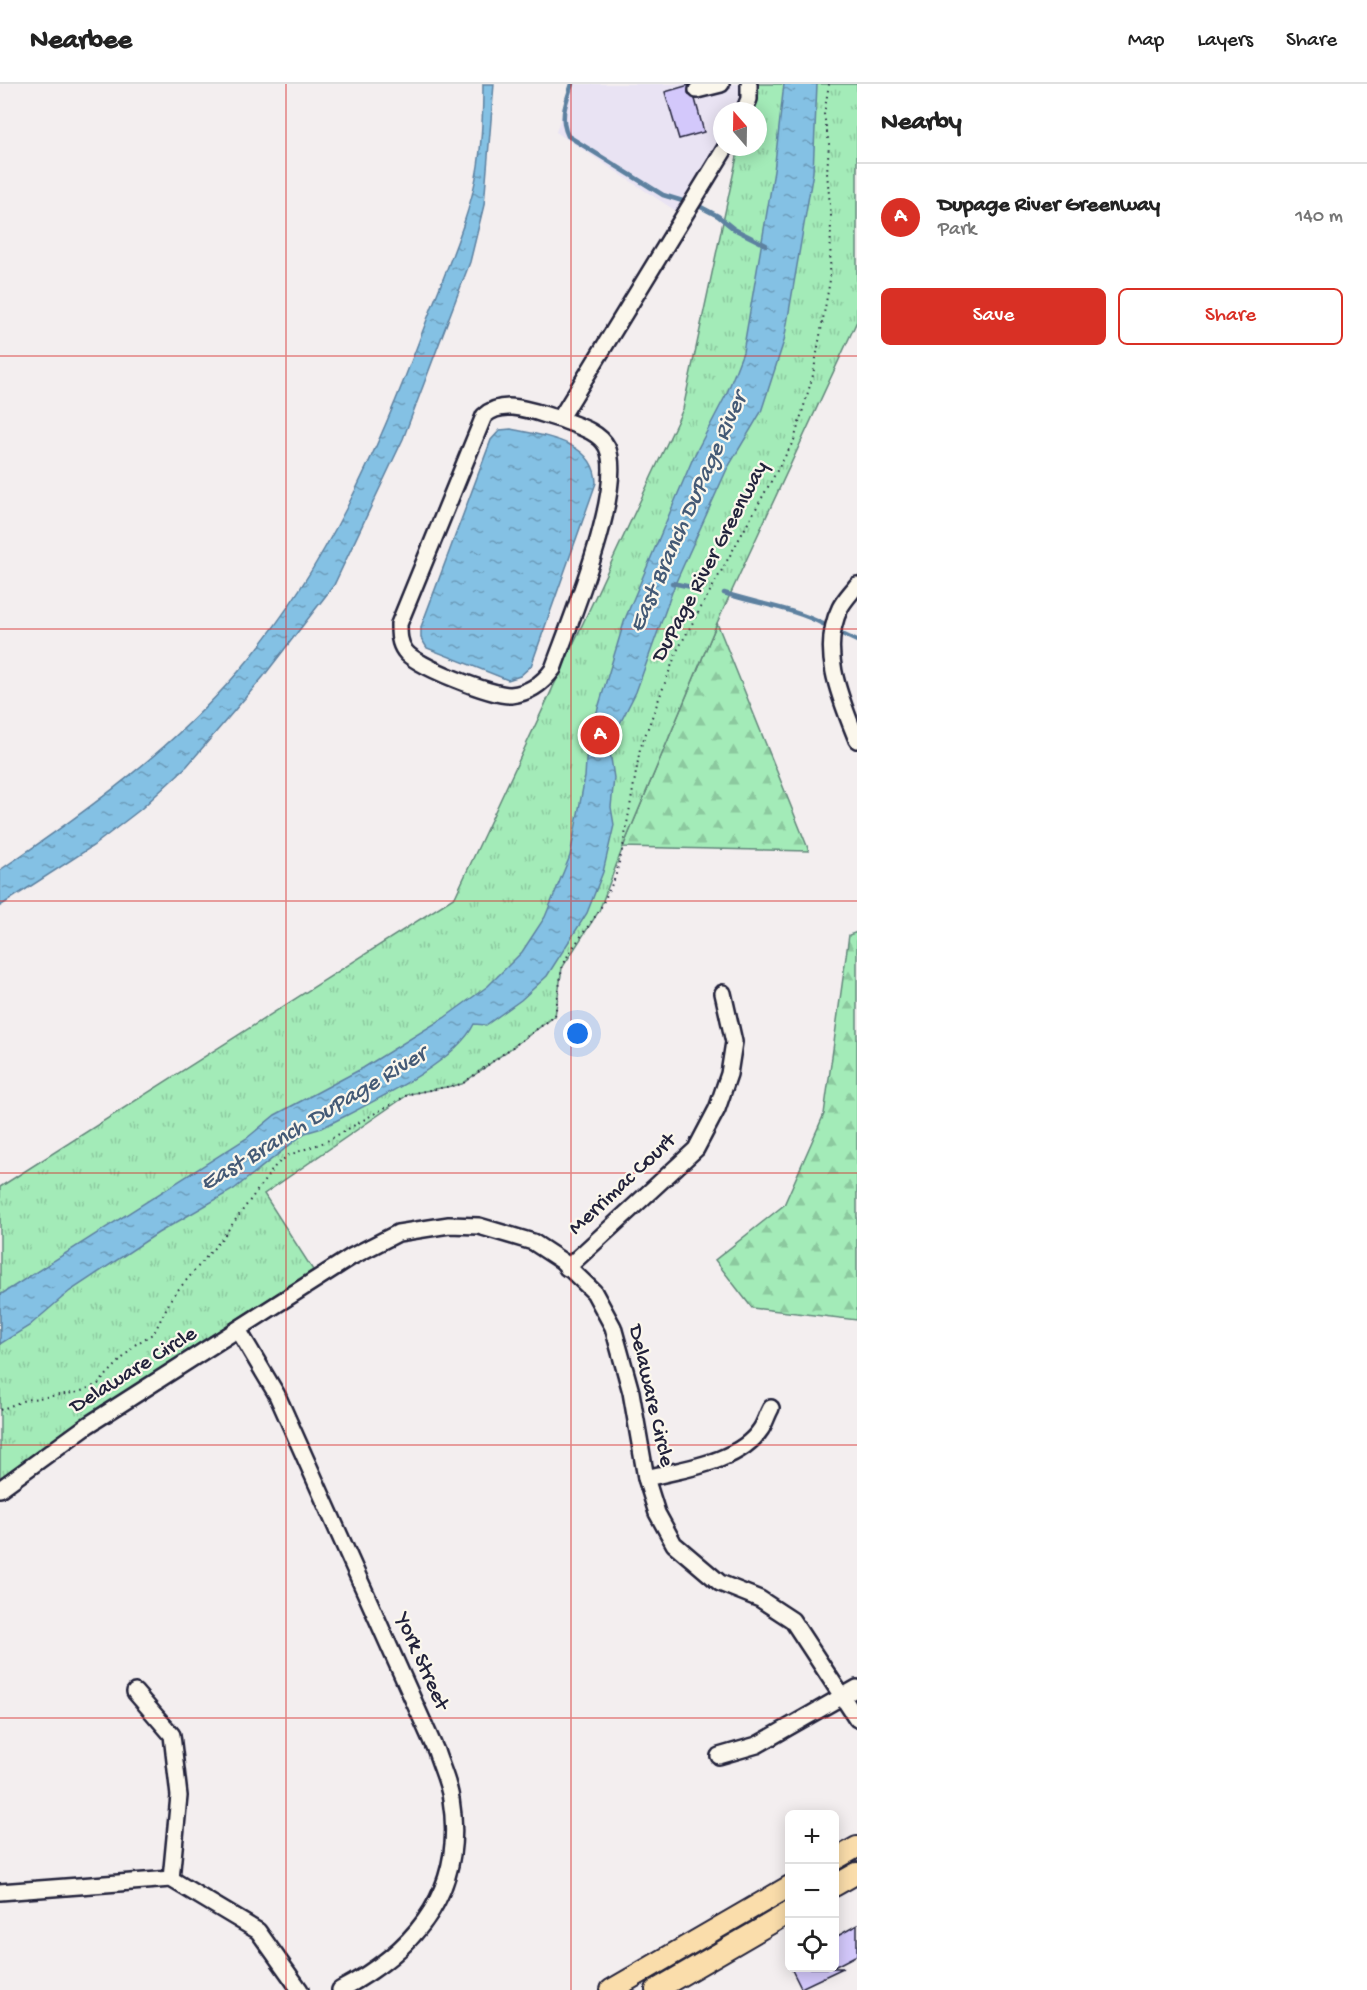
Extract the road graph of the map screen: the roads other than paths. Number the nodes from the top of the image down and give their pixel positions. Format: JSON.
{"nodes":[{"id":1,"x":721,"y":84,"type":"edge"},
{"id":2,"x":749,"y":84,"type":"edge"},
{"id":3,"x":697,"y":90,"type":"dead end"},
{"id":4,"x":748,"y":102,"type":"edge"},
{"id":5,"x":720,"y":156,"type":"edge"},
{"id":6,"x":560,"y":419,"type":"junction"},
{"id":7,"x":857,"y":585,"type":"edge"},
{"id":8,"x":857,"y":740,"type":"edge"},
{"id":9,"x":723,"y":993,"type":"dead end"},
{"id":10,"x":567,"y":1268,"type":"junction"},
{"id":11,"x":239,"y":1331,"type":"junction"},
{"id":12,"x":771,"y":1408,"type":"dead end"},
{"id":13,"x":646,"y":1478,"type":"junction"},
{"id":14,"x":0,"y":1489,"type":"edge"},
{"id":15,"x":857,"y":1688,"type":"edge"},
{"id":16,"x":135,"y":1692,"type":"dead end"},
{"id":17,"x":843,"y":1698,"type":"junction"},
{"id":18,"x":857,"y":1719,"type":"edge"},
{"id":19,"x":719,"y":1756,"type":"dead end"},
{"id":20,"x":857,"y":1847,"type":"edge"},
{"id":21,"x":839,"y":1857,"type":"edge"},
{"id":22,"x":857,"y":1873,"type":"edge"},
{"id":23,"x":171,"y":1880,"type":"junction"},
{"id":24,"x":839,"y":1883,"type":"edge"},
{"id":25,"x":785,"y":1888,"type":"edge"},
{"id":26,"x":0,"y":1892,"type":"edge"},
{"id":27,"x":785,"y":1914,"type":"edge"},
{"id":28,"x":300,"y":1990,"type":"edge"},
{"id":29,"x":340,"y":1990,"type":"edge"},
{"id":30,"x":611,"y":1990,"type":"edge"},
{"id":31,"x":656,"y":1990,"type":"edge"}],
"edges":[{"from":1,"to":3,"type":"street"},
{"from":2,"to":4,"type":"street"},
{"from":5,"to":6,"type":"street"},
{"from":6,"to":6,"type":"street"},
{"from":7,"to":8,"type":"street"},
{"from":9,"to":10,"type":"street","name":"Merrimac Court"},
{"from":10,"to":11,"type":"street","name":"Delaware Circle"},
{"from":10,"to":13,"type":"street","name":"Delaware Circle"},
{"from":11,"to":14,"type":"street","name":"Delaware Circle"},
{"from":11,"to":29,"type":"street","name":"York Street"},
{"from":12,"to":13,"type":"street"},
{"from":13,"to":17,"type":"street","name":"Delaware Circle"},
{"from":15,"to":17,"type":"street"},
{"from":16,"to":23,"type":"street"},
{"from":17,"to":18,"type":"street","name":"Delaware Circle"},
{"from":17,"to":19,"type":"street"},
{"from":20,"to":21,"type":"main road"},
{"from":22,"to":24,"type":"main road"},
{"from":23,"to":26,"type":"street"},
{"from":23,"to":28,"type":"street"},
{"from":25,"to":30,"type":"main road"},
{"from":27,"to":31,"type":"main road"}]}
